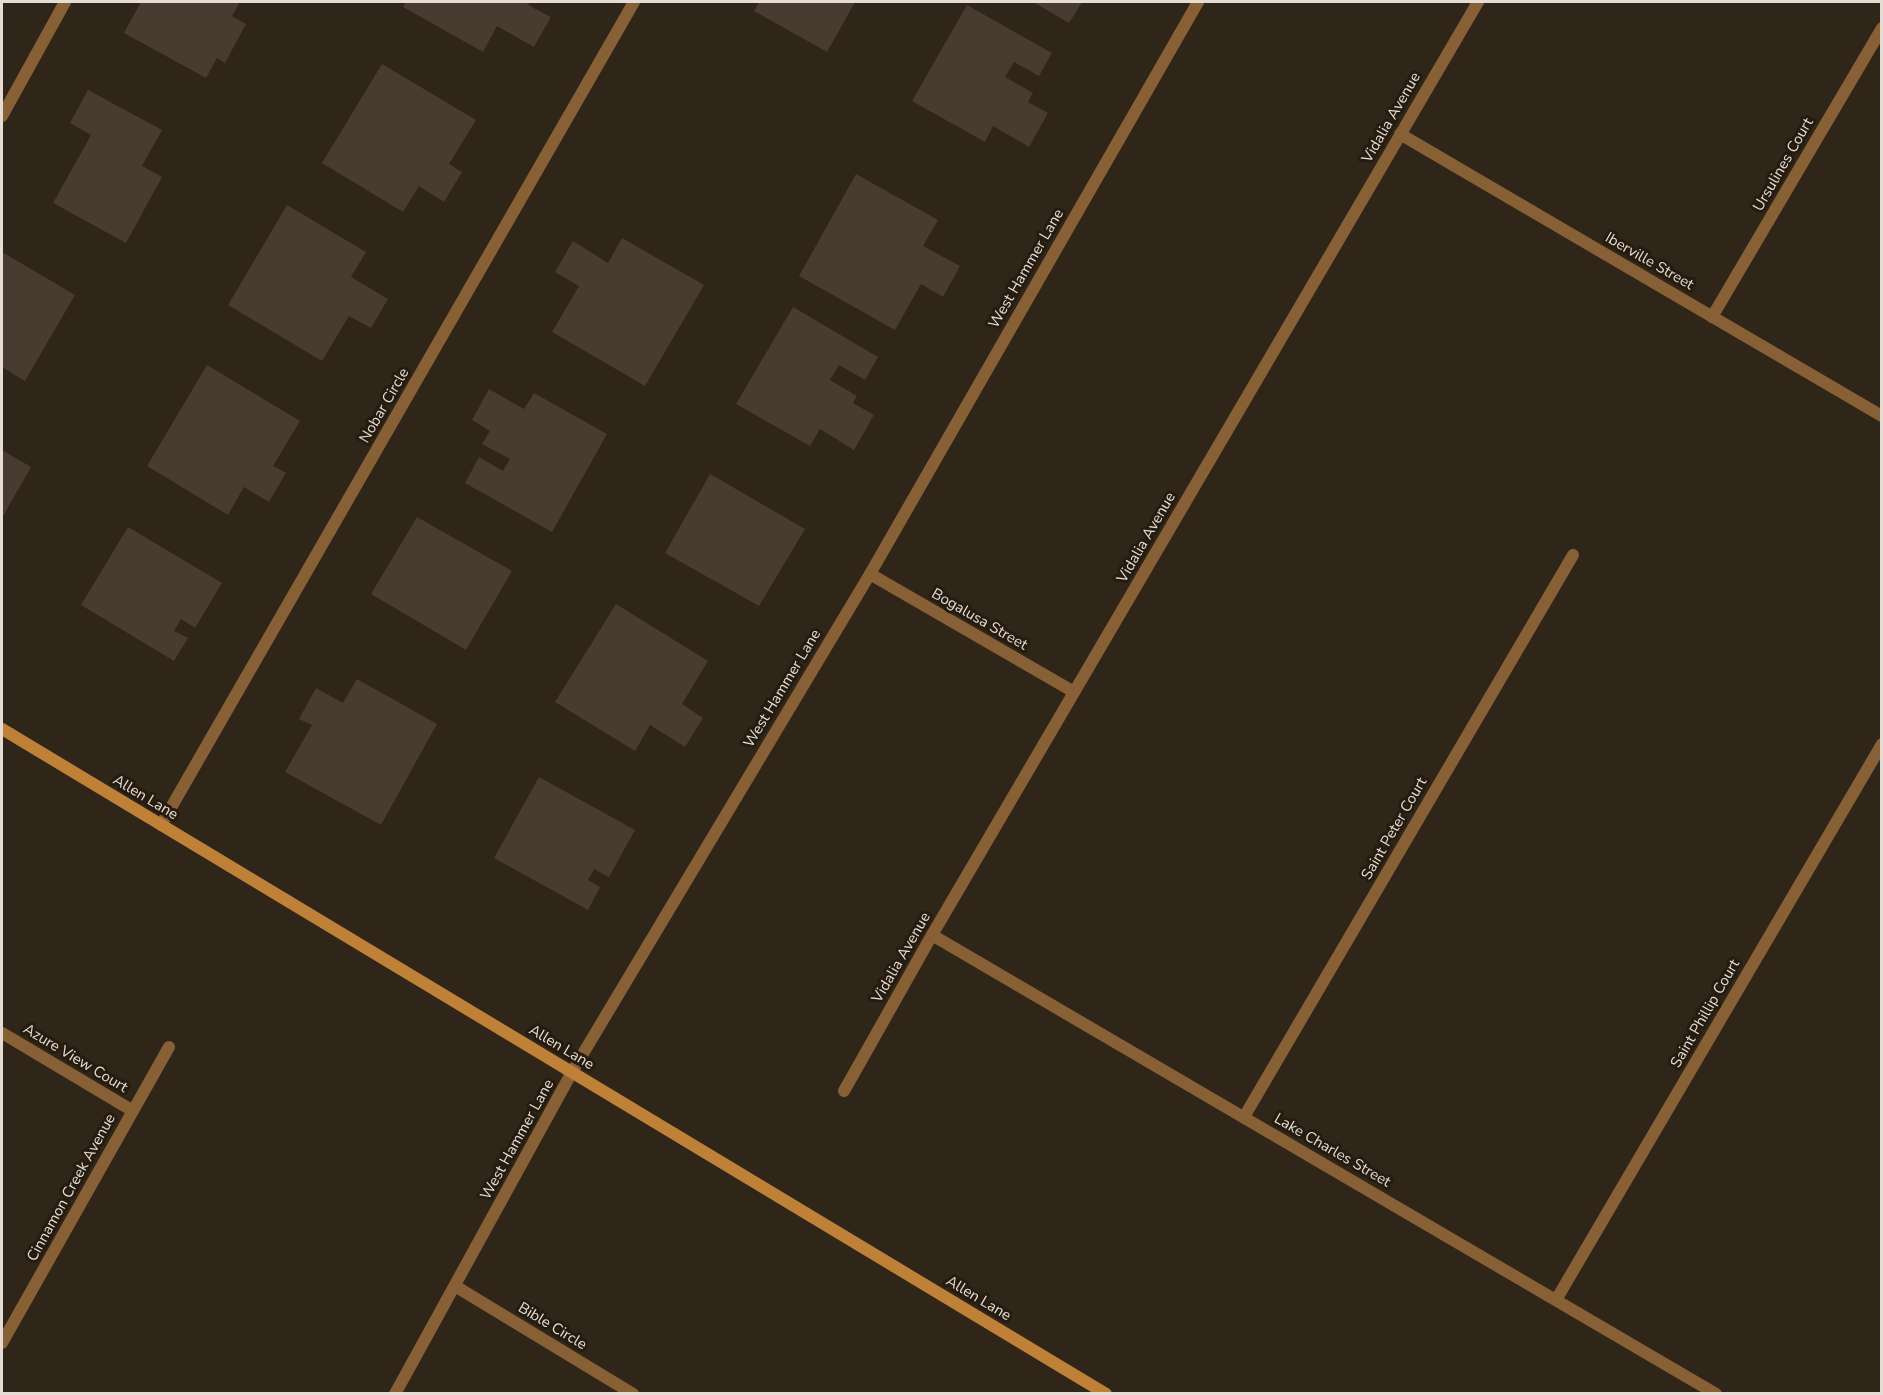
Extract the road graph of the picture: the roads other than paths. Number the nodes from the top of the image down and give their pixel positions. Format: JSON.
{"nodes":[{"id":1,"x":65,"y":2,"type":"edge"},
{"id":2,"x":634,"y":2,"type":"edge"},
{"id":3,"x":1198,"y":2,"type":"edge"},
{"id":4,"x":1478,"y":2,"type":"edge"},
{"id":5,"x":1881,"y":28,"type":"edge"},
{"id":6,"x":2,"y":116,"type":"edge"},
{"id":7,"x":1400,"y":134,"type":"junction"},
{"id":8,"x":1712,"y":317,"type":"junction"},
{"id":9,"x":1881,"y":416,"type":"edge"},
{"id":10,"x":1573,"y":555,"type":"dead end"},
{"id":11,"x":870,"y":574,"type":"junction"},
{"id":12,"x":1074,"y":692,"type":"junction"},
{"id":13,"x":2,"y":729,"type":"edge"},
{"id":14,"x":1881,"y":744,"type":"edge"},
{"id":15,"x":161,"y":825,"type":"junction"},
{"id":16,"x":932,"y":935,"type":"junction"},
{"id":17,"x":2,"y":1033,"type":"edge"},
{"id":18,"x":169,"y":1047,"type":"dead end"},
{"id":19,"x":572,"y":1072,"type":"junction"},
{"id":20,"x":844,"y":1091,"type":"dead end"},
{"id":21,"x":133,"y":1111,"type":"junction"},
{"id":22,"x":1244,"y":1117,"type":"junction"},
{"id":23,"x":455,"y":1286,"type":"junction"},
{"id":24,"x":1556,"y":1300,"type":"junction"},
{"id":25,"x":2,"y":1343,"type":"edge"},
{"id":26,"x":395,"y":1394,"type":"edge"},
{"id":27,"x":633,"y":1394,"type":"edge"},
{"id":28,"x":1106,"y":1394,"type":"edge"},
{"id":29,"x":1716,"y":1394,"type":"edge"}],
"edges":[{"from":1,"to":6,"type":"street"},
{"from":2,"to":15,"type":"street","name":"Nobar Circle"},
{"from":3,"to":11,"type":"street","name":"West Hammer Lane"},
{"from":4,"to":7,"type":"street","name":"Vidalia Avenue"},
{"from":5,"to":8,"type":"street","name":"Ursulines Court"},
{"from":7,"to":8,"type":"street","name":"Iberville Street"},
{"from":7,"to":12,"type":"street","name":"Vidalia Avenue"},
{"from":8,"to":9,"type":"street","name":"Iberville Street"},
{"from":10,"to":22,"type":"street","name":"Saint Peter Court"},
{"from":11,"to":12,"type":"street","name":"Bogalusa Street"},
{"from":11,"to":19,"type":"street","name":"West Hammer Lane"},
{"from":12,"to":16,"type":"street","name":"Vidalia Avenue"},
{"from":13,"to":15,"type":"main road","name":"Allen Lane"},
{"from":14,"to":24,"type":"street","name":"Saint Phillip Court"},
{"from":15,"to":19,"type":"main road","name":"Allen Lane"},
{"from":16,"to":20,"type":"street","name":"Vidalia Avenue"},
{"from":16,"to":22,"type":"street","name":"Lake Charles Street"},
{"from":17,"to":21,"type":"street","name":"Azure View Court"},
{"from":18,"to":21,"type":"street","name":"Cinnamon Creek Avenue"},
{"from":19,"to":23,"type":"street","name":"West Hammer Lane"},
{"from":19,"to":28,"type":"main road","name":"Allen Lane"},
{"from":21,"to":25,"type":"street","name":"Cinnamon Creek Avenue"},
{"from":22,"to":24,"type":"street","name":"Lake Charles Street"},
{"from":23,"to":26,"type":"street","name":"West Hammer Lane"},
{"from":23,"to":27,"type":"street","name":"Bible Circle"},
{"from":24,"to":29,"type":"street","name":"Lake Charles Street"}]}
